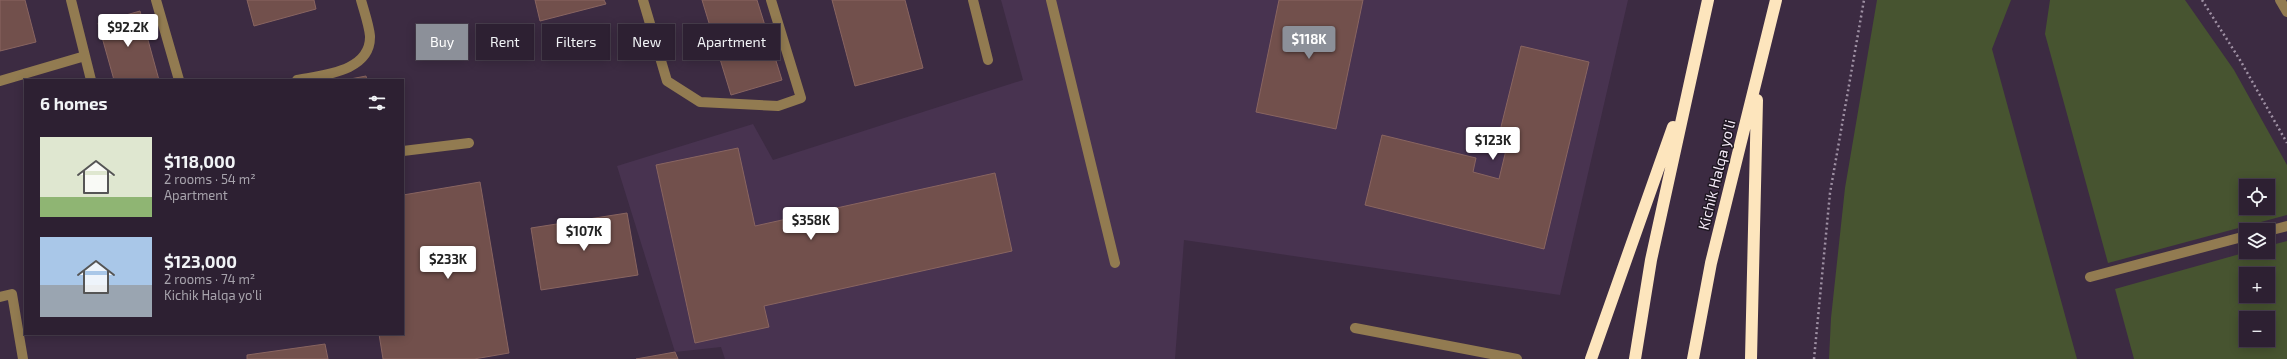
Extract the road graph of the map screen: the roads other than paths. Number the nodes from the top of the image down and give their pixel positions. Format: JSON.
{"nodes":[{"id":1,"x":71,"y":0,"type":"edge"},
{"id":2,"x":156,"y":0,"type":"edge"},
{"id":3,"x":361,"y":0,"type":"edge"},
{"id":4,"x":643,"y":0,"type":"edge"},
{"id":5,"x":771,"y":0,"type":"edge"},
{"id":6,"x":973,"y":0,"type":"edge"},
{"id":7,"x":1051,"y":0,"type":"edge"},
{"id":8,"x":1708,"y":0,"type":"edge"},
{"id":9,"x":1776,"y":0,"type":"edge"},
{"id":10,"x":2280,"y":0,"type":"edge"},
{"id":11,"x":2287,"y":12,"type":"edge"},
{"id":12,"x":85,"y":56,"type":"junction"},
{"id":13,"x":988,"y":60,"type":"dead end"},
{"id":14,"x":1758,"y":78,"type":"junction"},
{"id":15,"x":91,"y":79,"type":"edge"},
{"id":16,"x":179,"y":79,"type":"edge"},
{"id":17,"x":302,"y":79,"type":"edge"},
{"id":18,"x":0,"y":81,"type":"edge"},
{"id":19,"x":1689,"y":81,"type":"junction"},
{"id":20,"x":469,"y":143,"type":"dead end"},
{"id":21,"x":404,"y":151,"type":"edge"},
{"id":22,"x":2287,"y":226,"type":"edge"},
{"id":23,"x":2275,"y":229,"type":"edge"},
{"id":24,"x":2239,"y":238,"type":"edge"},
{"id":25,"x":1115,"y":263,"type":"dead end"},
{"id":26,"x":2090,"y":277,"type":"dead end"},
{"id":27,"x":0,"y":297,"type":"edge"},
{"id":28,"x":1355,"y":328,"type":"dead end"},
{"id":29,"x":23,"y":359,"type":"edge"},
{"id":30,"x":1517,"y":359,"type":"edge"},
{"id":31,"x":1591,"y":359,"type":"edge"},
{"id":32,"x":1635,"y":359,"type":"edge"},
{"id":33,"x":1693,"y":359,"type":"edge"},
{"id":34,"x":1751,"y":359,"type":"edge"}],
"edges":[{"from":1,"to":12,"type":"lane"},
{"from":2,"to":16,"type":"lane"},
{"from":3,"to":17,"type":"lane"},
{"from":4,"to":5,"type":"lane"},
{"from":6,"to":13,"type":"lane"},
{"from":7,"to":25,"type":"lane"},
{"from":8,"to":19,"type":"highway"},
{"from":9,"to":14,"type":"highway","name":"Kichik Halqa yo'li"},
{"from":10,"to":11,"type":"lane"},
{"from":12,"to":15,"type":"lane"},
{"from":12,"to":18,"type":"lane"},
{"from":14,"to":33,"type":"highway","name":"Kichik Halqa yo'li"},
{"from":14,"to":34,"type":"highway"},
{"from":19,"to":31,"type":"highway"},
{"from":19,"to":32,"type":"highway"},
{"from":20,"to":21,"type":"lane"},
{"from":22,"to":23,"type":"lane"},
{"from":24,"to":26,"type":"lane"},
{"from":27,"to":29,"type":"lane"},
{"from":28,"to":30,"type":"lane"}]}
